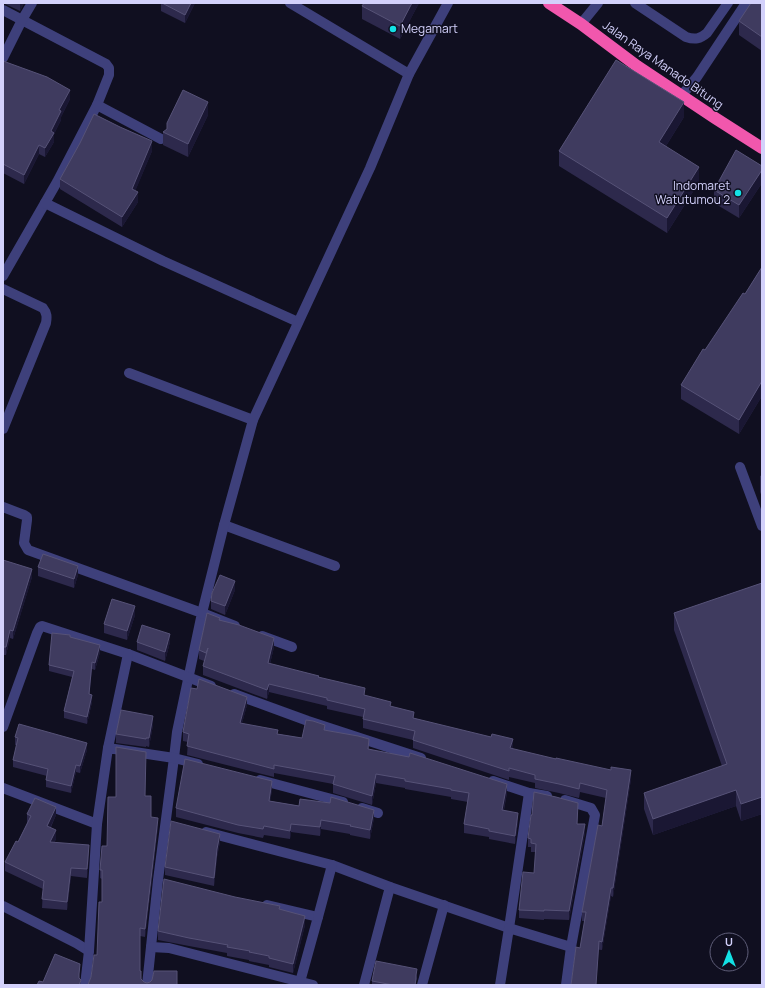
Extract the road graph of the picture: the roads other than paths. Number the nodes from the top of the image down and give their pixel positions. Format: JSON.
{"nodes":[{"id":1,"x":32,"y":3,"type":"edge"},
{"id":2,"x":290,"y":3,"type":"edge"},
{"id":3,"x":448,"y":3,"type":"edge"},
{"id":4,"x":549,"y":3,"type":"edge"},
{"id":5,"x":598,"y":3,"type":"edge"},
{"id":6,"x":635,"y":3,"type":"edge"},
{"id":7,"x":728,"y":3,"type":"edge"},
{"id":8,"x":746,"y":3,"type":"edge"},
{"id":9,"x":3,"y":10,"type":"edge"},
{"id":10,"x":22,"y":20,"type":"junction"},
{"id":11,"x":581,"y":24,"type":"junction"},
{"id":12,"x":3,"y":58,"type":"edge"},
{"id":13,"x":409,"y":74,"type":"junction"},
{"id":14,"x":682,"y":95,"type":"junction"},
{"id":15,"x":97,"y":105,"type":"junction"},
{"id":16,"x":161,"y":139,"type":"dead end"},
{"id":17,"x":762,"y":148,"type":"edge"},
{"id":18,"x":45,"y":203,"type":"junction"},
{"id":19,"x":3,"y":276,"type":"edge"},
{"id":20,"x":3,"y":289,"type":"edge"},
{"id":21,"x":298,"y":322,"type":"junction"},
{"id":22,"x":129,"y":373,"type":"dead end"},
{"id":23,"x":253,"y":420,"type":"junction"},
{"id":24,"x":3,"y":429,"type":"edge"},
{"id":25,"x":740,"y":467,"type":"dead end"},
{"id":26,"x":3,"y":507,"type":"edge"},
{"id":27,"x":224,"y":524,"type":"junction"},
{"id":28,"x":762,"y":526,"type":"edge"},
{"id":29,"x":335,"y":566,"type":"dead end"},
{"id":30,"x":202,"y":613,"type":"junction"},
{"id":31,"x":292,"y":647,"type":"dead end"},
{"id":32,"x":128,"y":654,"type":"junction"},
{"id":33,"x":189,"y":677,"type":"junction"},
{"id":34,"x":3,"y":727,"type":"edge"},
{"id":35,"x":108,"y":748,"type":"junction"},
{"id":36,"x":174,"y":758,"type":"junction"},
{"id":37,"x":434,"y":762,"type":"edge"},
{"id":38,"x":204,"y":766,"type":"edge"},
{"id":39,"x":249,"y":778,"type":"edge"},
{"id":40,"x":485,"y":778,"type":"edge"},
{"id":41,"x":3,"y":788,"type":"edge"},
{"id":42,"x":529,"y":793,"type":"junction"},
{"id":43,"x":378,"y":813,"type":"dead end"},
{"id":44,"x":97,"y":824,"type":"junction"},
{"id":45,"x":196,"y":829,"type":"edge"},
{"id":46,"x":332,"y":865,"type":"junction"},
{"id":47,"x":390,"y":887,"type":"junction"},
{"id":48,"x":257,"y":903,"type":"edge"},
{"id":49,"x":444,"y":905,"type":"junction"},
{"id":50,"x":3,"y":906,"type":"edge"},
{"id":51,"x":318,"y":916,"type":"junction"},
{"id":52,"x":509,"y":928,"type":"junction"},
{"id":53,"x":151,"y":947,"type":"junction"},
{"id":54,"x":571,"y":947,"type":"junction"},
{"id":55,"x":89,"y":951,"type":"junction"},
{"id":56,"x":300,"y":982,"type":"junction"},
{"id":57,"x":85,"y":985,"type":"edge"},
{"id":58,"x":147,"y":985,"type":"edge"},
{"id":59,"x":313,"y":985,"type":"edge"},
{"id":60,"x":364,"y":985,"type":"edge"},
{"id":61,"x":422,"y":985,"type":"edge"},
{"id":62,"x":500,"y":985,"type":"edge"},
{"id":63,"x":566,"y":985,"type":"edge"}],
"edges":[{"from":1,"to":10,"type":"street"},
{"from":2,"to":13,"type":"street"},
{"from":3,"to":13,"type":"street"},
{"from":4,"to":11,"type":"highway","name":"Jalan Raya Manado Bitung"},
{"from":5,"to":11,"type":"street"},
{"from":6,"to":7,"type":"street"},
{"from":8,"to":14,"type":"street"},
{"from":9,"to":10,"type":"street"},
{"from":10,"to":12,"type":"street"},
{"from":10,"to":15,"type":"street"},
{"from":11,"to":14,"type":"highway","name":"Jalan Raya Manado Bitung"},
{"from":13,"to":21,"type":"street"},
{"from":14,"to":17,"type":"highway","name":"Jalan Raya Manado Bitung"},
{"from":15,"to":16,"type":"street"},
{"from":15,"to":18,"type":"street"},
{"from":18,"to":19,"type":"street"},
{"from":18,"to":21,"type":"street"},
{"from":20,"to":24,"type":"street"},
{"from":21,"to":23,"type":"street"},
{"from":22,"to":23,"type":"street"},
{"from":23,"to":27,"type":"street"},
{"from":25,"to":28,"type":"street"},
{"from":26,"to":30,"type":"street"},
{"from":27,"to":29,"type":"street"},
{"from":27,"to":30,"type":"street"},
{"from":30,"to":31,"type":"street"},
{"from":30,"to":33,"type":"street"},
{"from":32,"to":33,"type":"street"},
{"from":32,"to":34,"type":"street"},
{"from":32,"to":35,"type":"street"},
{"from":33,"to":36,"type":"street"},
{"from":33,"to":37,"type":"street"},
{"from":35,"to":36,"type":"street"},
{"from":35,"to":44,"type":"street"},
{"from":36,"to":38,"type":"street"},
{"from":36,"to":53,"type":"street"},
{"from":39,"to":43,"type":"street"},
{"from":40,"to":42,"type":"street"},
{"from":41,"to":44,"type":"street"},
{"from":42,"to":52,"type":"street"},
{"from":42,"to":54,"type":"street"},
{"from":44,"to":55,"type":"street"},
{"from":45,"to":46,"type":"street"},
{"from":46,"to":47,"type":"street"},
{"from":46,"to":51,"type":"street"},
{"from":47,"to":49,"type":"street"},
{"from":47,"to":60,"type":"street"},
{"from":48,"to":51,"type":"street"},
{"from":49,"to":52,"type":"street"},
{"from":49,"to":61,"type":"street"},
{"from":50,"to":55,"type":"street"},
{"from":51,"to":56,"type":"street"},
{"from":52,"to":54,"type":"street"},
{"from":52,"to":62,"type":"street"},
{"from":53,"to":56,"type":"street"},
{"from":53,"to":58,"type":"street"},
{"from":54,"to":63,"type":"street"},
{"from":55,"to":57,"type":"street"},
{"from":56,"to":59,"type":"street"}]}
